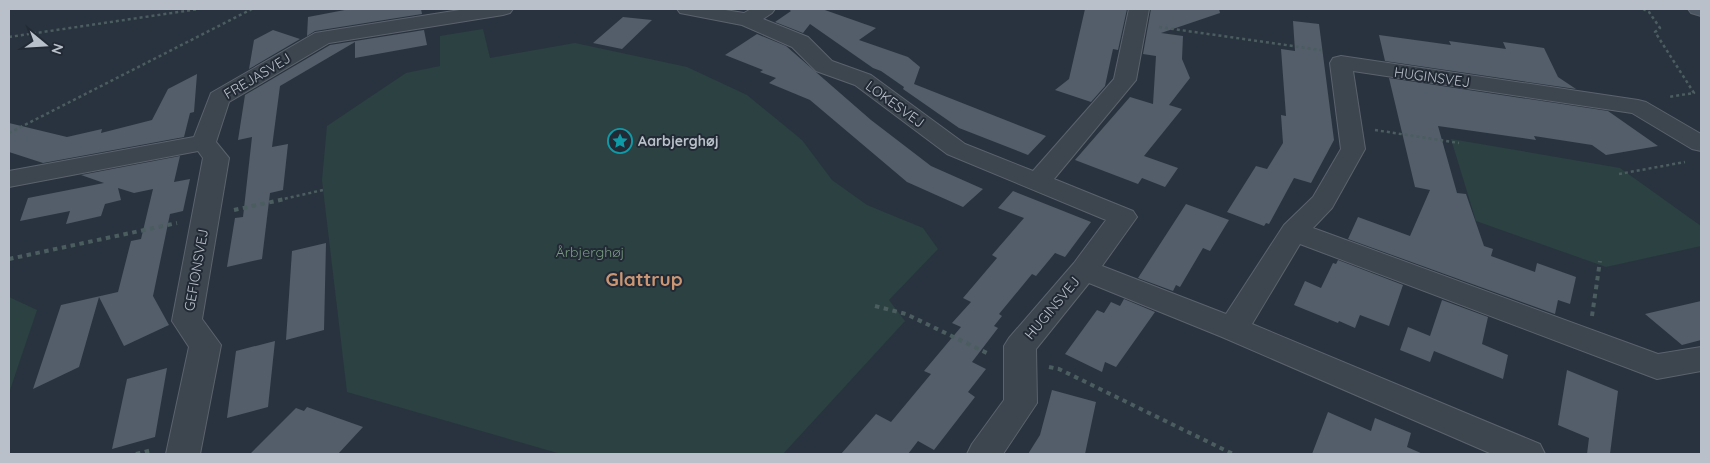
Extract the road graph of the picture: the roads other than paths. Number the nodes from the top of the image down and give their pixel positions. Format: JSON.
{"nodes":[{"id":1,"x":503,"y":9,"type":"edge"},
{"id":2,"x":687,"y":9,"type":"edge"},
{"id":3,"x":756,"y":15,"type":"edge"},
{"id":4,"x":1137,"y":16,"type":"edge"},
{"id":5,"x":204,"y":142,"type":"junction"},
{"id":6,"x":1697,"y":152,"type":"edge"},
{"id":7,"x":9,"y":179,"type":"edge"},
{"id":8,"x":1038,"y":182,"type":"junction"},
{"id":9,"x":1123,"y":217,"type":"joint"},
{"id":10,"x":1294,"y":231,"type":"junction"},
{"id":11,"x":1084,"y":270,"type":"junction"},
{"id":12,"x":1234,"y":329,"type":"junction"},
{"id":13,"x":1701,"y":358,"type":"edge"},
{"id":14,"x":183,"y":454,"type":"edge"},
{"id":15,"x":984,"y":454,"type":"edge"},
{"id":16,"x":1528,"y":454,"type":"edge"}],
"edges":[{"from":1,"to":5,"type":"street","name":"FREJASVEJ"},
{"from":2,"to":3,"type":"street"},
{"from":3,"to":8,"type":"street","name":"LOKESVEJ"},
{"from":4,"to":8,"type":"street"},
{"from":5,"to":7,"type":"street"},
{"from":5,"to":14,"type":"street","name":"GEFIONSVEJ"},
{"from":6,"to":10,"type":"street","name":"HUGINSVEJ"},
{"from":8,"to":9,"type":"street","name":"LOKESVEJ"},
{"from":9,"to":11,"type":"street","name":"HUGINSVEJ"},
{"from":10,"to":12,"type":"street"},
{"from":10,"to":13,"type":"street"},
{"from":11,"to":12,"type":"street","name":"HUGINSVEJ"},
{"from":11,"to":15,"type":"street","name":"HUGINSVEJ"},
{"from":12,"to":16,"type":"street","name":"HUGINSVEJ"}]}
